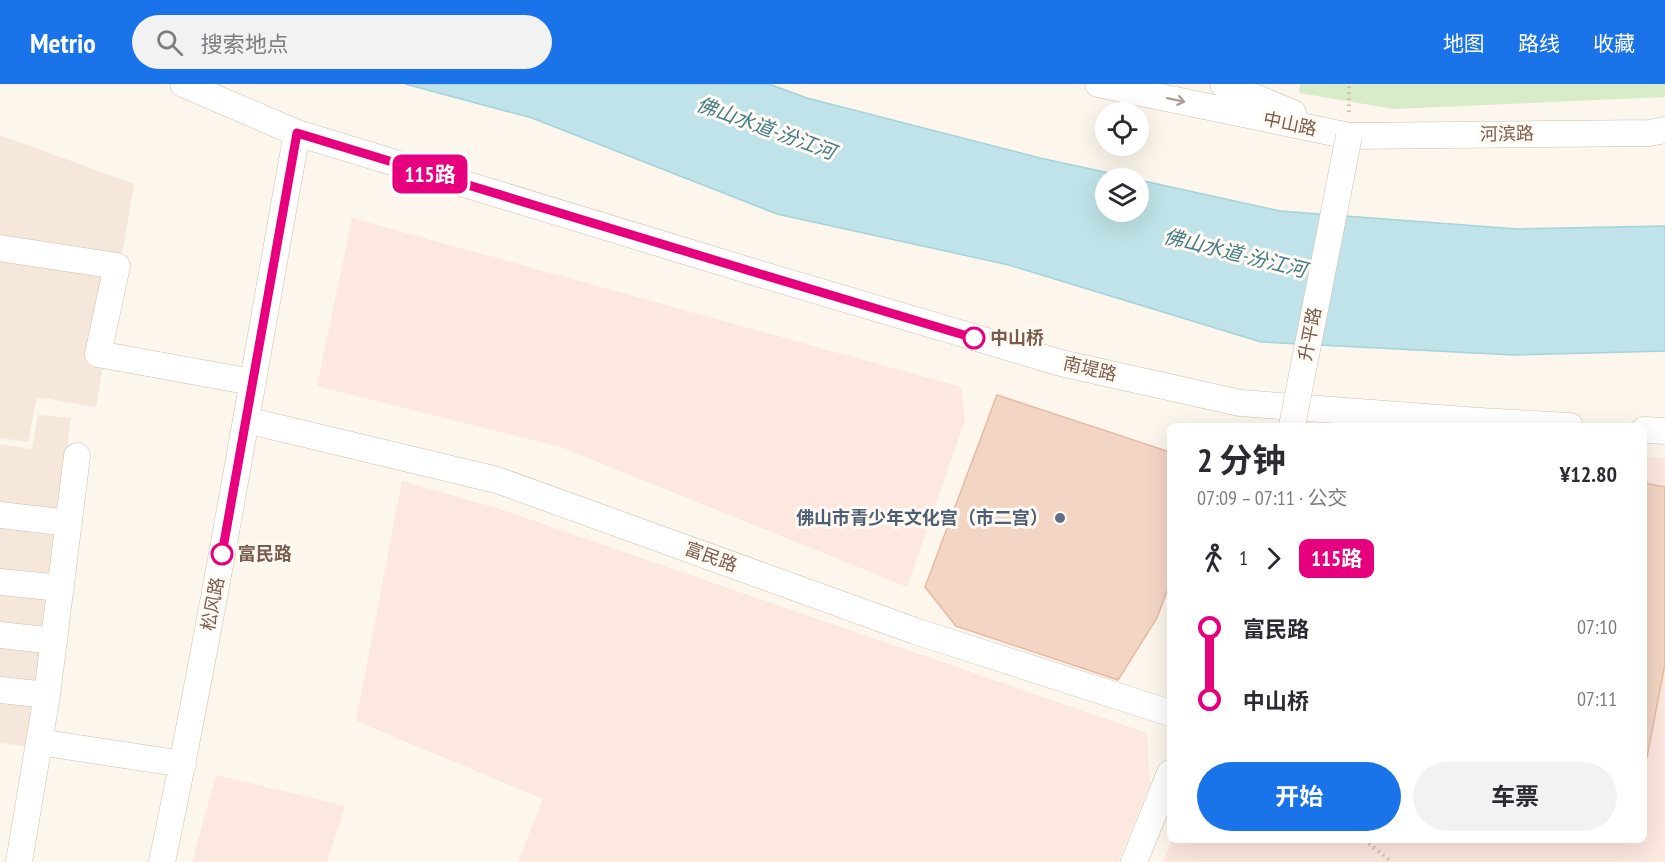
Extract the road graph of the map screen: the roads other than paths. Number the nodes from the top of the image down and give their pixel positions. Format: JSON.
{"nodes":[{"id":1,"x":183,"y":84,"type":"edge"},
{"id":2,"x":1098,"y":84,"type":"edge"},
{"id":3,"x":1223,"y":84,"type":"edge"},
{"id":4,"x":1665,"y":130,"type":"edge"},
{"id":5,"x":297,"y":133,"type":"junction"},
{"id":6,"x":1349,"y":136,"type":"junction"},
{"id":7,"x":0,"y":248,"type":"edge"},
{"id":8,"x":252,"y":382,"type":"junction"},
{"id":9,"x":246,"y":420,"type":"junction"},
{"id":10,"x":1293,"y":423,"type":"edge"},
{"id":11,"x":1515,"y":423,"type":"edge"},
{"id":12,"x":1647,"y":430,"type":"edge"},
{"id":13,"x":1665,"y":431,"type":"edge"},
{"id":14,"x":77,"y":456,"type":"dead end"},
{"id":15,"x":0,"y":515,"type":"edge"},
{"id":16,"x":69,"y":523,"type":"junction"},
{"id":17,"x":0,"y":582,"type":"edge"},
{"id":18,"x":61,"y":588,"type":"junction"},
{"id":19,"x":0,"y":635,"type":"edge"},
{"id":20,"x":54,"y":641,"type":"junction"},
{"id":21,"x":0,"y":690,"type":"edge"},
{"id":22,"x":47,"y":695,"type":"junction"},
{"id":23,"x":1167,"y":712,"type":"edge"},
{"id":24,"x":39,"y":742,"type":"junction"},
{"id":25,"x":183,"y":764,"type":"junction"},
{"id":26,"x":1167,"y":780,"type":"edge"},
{"id":27,"x":19,"y":862,"type":"edge"},
{"id":28,"x":162,"y":862,"type":"edge"},
{"id":29,"x":1134,"y":862,"type":"edge"}],
"edges":[{"from":1,"to":5,"type":"street","name":"南堤路"},
{"from":2,"to":6,"type":"street","name":"中山路","one_way":true},
{"from":3,"to":6,"type":"street","name":"中山路"},
{"from":4,"to":6,"type":"street","name":"河滨路"},
{"from":5,"to":8,"type":"street","name":"松风路"},
{"from":5,"to":11,"type":"street","name":"南堤路"},
{"from":6,"to":10,"type":"street","name":"升平路","bridge":true},
{"from":7,"to":8,"type":"street"},
{"from":8,"to":9,"type":"street","name":"松风路"},
{"from":9,"to":23,"type":"street","name":"富民路"},
{"from":9,"to":25,"type":"street","name":"松风路"},
{"from":12,"to":13,"type":"street"},
{"from":14,"to":16,"type":"street"},
{"from":15,"to":16,"type":"street"},
{"from":16,"to":18,"type":"street"},
{"from":17,"to":18,"type":"street"},
{"from":18,"to":20,"type":"street"},
{"from":19,"to":20,"type":"street"},
{"from":20,"to":22,"type":"street"},
{"from":21,"to":22,"type":"street"},
{"from":22,"to":24,"type":"street"},
{"from":24,"to":25,"type":"street"},
{"from":24,"to":27,"type":"street"},
{"from":25,"to":28,"type":"street","name":"松风路"},
{"from":26,"to":29,"type":"street"}]}
